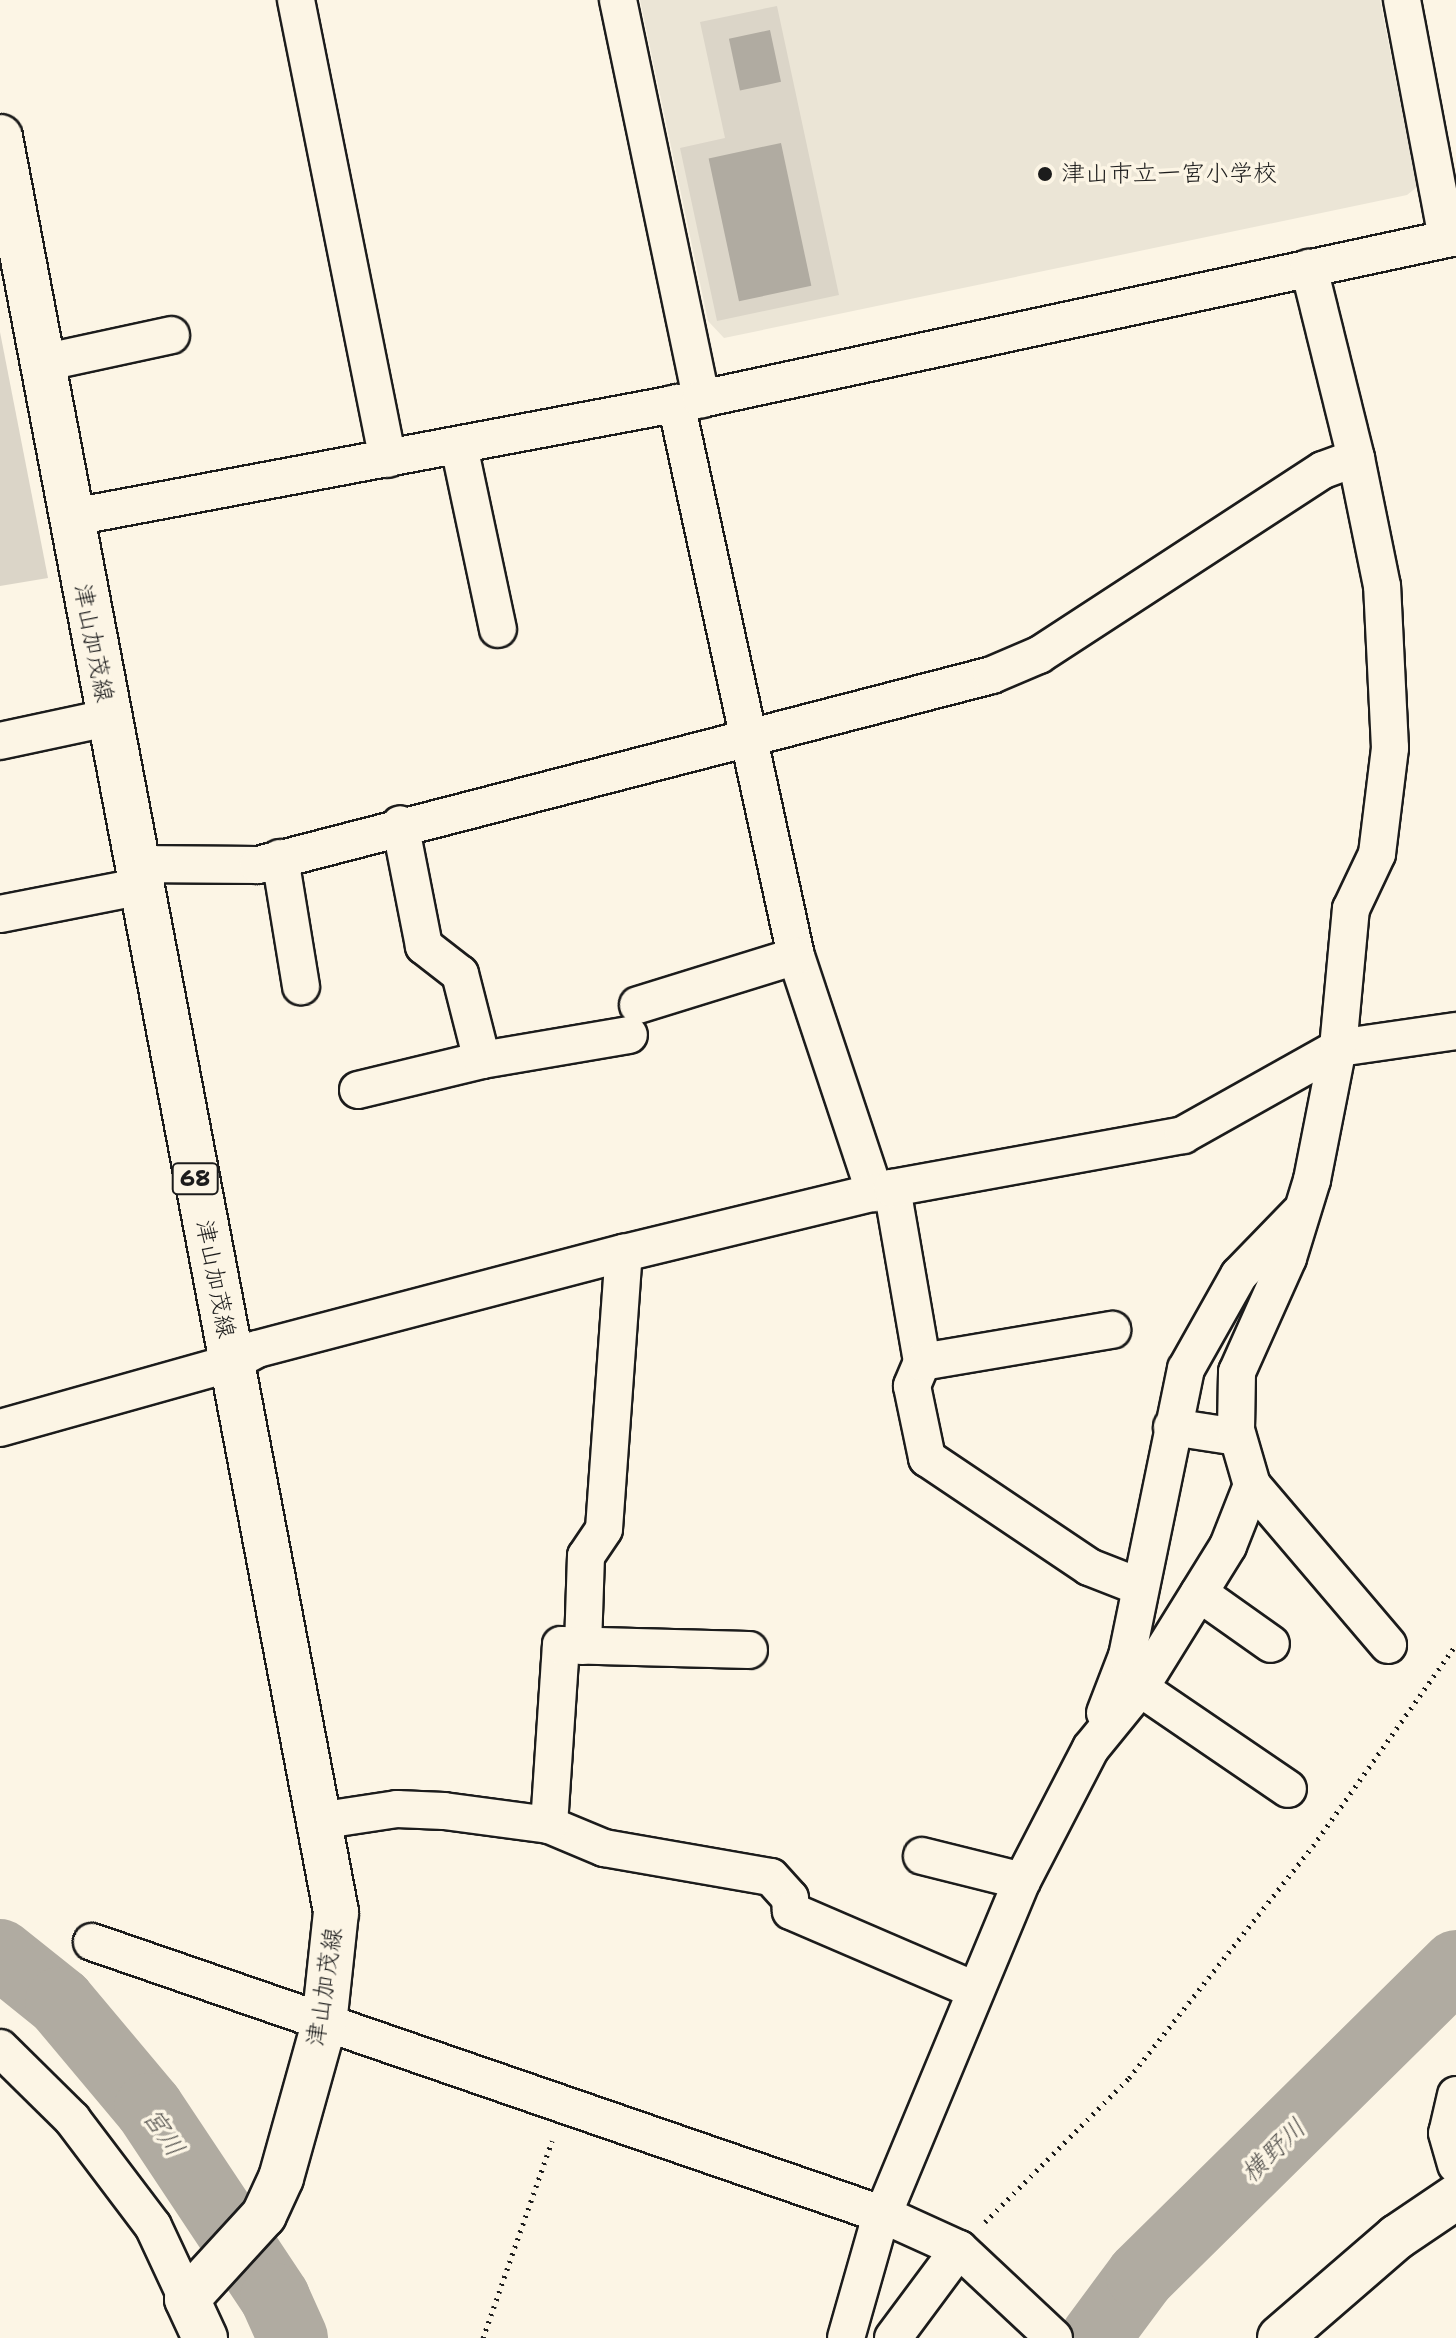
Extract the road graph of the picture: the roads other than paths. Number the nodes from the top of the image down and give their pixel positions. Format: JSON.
{"nodes":[{"id":1,"x":296,"y":0,"type":"edge"},
{"id":2,"x":618,"y":0,"type":"edge"},
{"id":3,"x":1402,"y":0,"type":"edge"},
{"id":4,"x":0,"y":137,"type":"edge"},
{"id":5,"x":1451,"y":238,"type":"edge"},
{"id":6,"x":1309,"y":268,"type":"junction"},
{"id":7,"x":171,"y":335,"type":"dead end"},
{"id":8,"x":42,"y":363,"type":"junction"},
{"id":9,"x":689,"y":401,"type":"junction"},
{"id":10,"x":459,"y":446,"type":"junction"},
{"id":11,"x":1356,"y":458,"type":"junction"},
{"id":12,"x":388,"y":459,"type":"junction"},
{"id":13,"x":68,"y":518,"type":"junction"},
{"id":14,"x":498,"y":629,"type":"dead end"},
{"id":15,"x":107,"y":718,"type":"junction"},
{"id":16,"x":747,"y":733,"type":"junction"},
{"id":17,"x":0,"y":741,"type":"edge"},
{"id":18,"x":400,"y":824,"type":"junction"},
{"id":19,"x":280,"y":858,"type":"junction"},
{"id":20,"x":136,"y":876,"type":"junction"},
{"id":21,"x":0,"y":914,"type":"edge"},
{"id":22,"x":796,"y":956,"type":"junction"},
{"id":23,"x":301,"y":986,"type":"dead end"},
{"id":24,"x":1456,"y":1031,"type":"edge"},
{"id":25,"x":1338,"y":1048,"type":"junction"},
{"id":26,"x":482,"y":1060,"type":"junction"},
{"id":27,"x":358,"y":1090,"type":"dead end"},
{"id":28,"x":884,"y":1190,"type":"junction"},
{"id":29,"x":1303,"y":1209,"type":"junction"},
{"id":30,"x":624,"y":1253,"type":"junction"},
{"id":31,"x":1112,"y":1330,"type":"dead end"},
{"id":32,"x":922,"y":1362,"type":"junction"},
{"id":33,"x":231,"y":1363,"type":"junction"},
{"id":34,"x":1172,"y":1427,"type":"junction"},
{"id":35,"x":0,"y":1428,"type":"edge"},
{"id":36,"x":1237,"y":1437,"type":"junction"},
{"id":37,"x":1252,"y":1485,"type":"junction"},
{"id":38,"x":1140,"y":1587,"type":"junction"},
{"id":39,"x":1199,"y":1593,"type":"junction"},
{"id":40,"x":1271,"y":1644,"type":"dead end"},
{"id":41,"x":1388,"y":1645,"type":"dead end"},
{"id":42,"x":583,"y":1646,"type":"junction"},
{"id":43,"x":749,"y":1650,"type":"dead end"},
{"id":44,"x":1140,"y":1688,"type":"junction"},
{"id":45,"x":1091,"y":1748,"type":"junction"},
{"id":46,"x":1288,"y":1789,"type":"dead end"},
{"id":47,"x":318,"y":1821,"type":"junction"},
{"id":48,"x":549,"y":1825,"type":"junction"},
{"id":49,"x":922,"y":1856,"type":"dead end"},
{"id":50,"x":1022,"y":1881,"type":"junction"},
{"id":51,"x":92,"y":1942,"type":"dead end"},
{"id":52,"x":972,"y":1989,"type":"junction"},
{"id":53,"x":324,"y":2024,"type":"junction"},
{"id":54,"x":0,"y":2048,"type":"edge"},
{"id":55,"x":1456,"y":2095,"type":"edge"},
{"id":56,"x":1456,"y":2165,"type":"edge"},
{"id":57,"x":1456,"y":2197,"type":"edge"},
{"id":58,"x":884,"y":2215,"type":"junction"},
{"id":59,"x":969,"y":2259,"type":"junction"},
{"id":60,"x":200,"y":2285,"type":"junction"},
{"id":61,"x":205,"y":2338,"type":"edge"},
{"id":62,"x":846,"y":2338,"type":"edge"},
{"id":63,"x":893,"y":2338,"type":"edge"},
{"id":64,"x":1054,"y":2338,"type":"edge"},
{"id":65,"x":1280,"y":2338,"type":"edge"}],
"edges":[{"from":1,"to":12,"type":"street"},
{"from":2,"to":9,"type":"street"},
{"from":3,"to":5,"type":"street"},
{"from":4,"to":8,"type":"main road","name":"津山加茂線","number":"68"},
{"from":5,"to":6,"type":"street"},
{"from":6,"to":9,"type":"street"},
{"from":6,"to":11,"type":"street"},
{"from":7,"to":8,"type":"street"},
{"from":8,"to":13,"type":"main road","name":"津山加茂線","number":"68"},
{"from":9,"to":10,"type":"street"},
{"from":9,"to":16,"type":"street"},
{"from":10,"to":12,"type":"street"},
{"from":10,"to":14,"type":"street"},
{"from":11,"to":16,"type":"street"},
{"from":11,"to":25,"type":"street"},
{"from":12,"to":13,"type":"street"},
{"from":13,"to":15,"type":"main road","name":"津山加茂線","number":"68"},
{"from":15,"to":17,"type":"street"},
{"from":15,"to":20,"type":"main road","name":"津山加茂線","number":"68"},
{"from":16,"to":18,"type":"street"},
{"from":16,"to":22,"type":"street"},
{"from":18,"to":19,"type":"street"},
{"from":18,"to":26,"type":"street"},
{"from":19,"to":20,"type":"street"},
{"from":19,"to":23,"type":"street"},
{"from":20,"to":21,"type":"street"},
{"from":20,"to":33,"type":"main road","name":"津山加茂線","number":"68"},
{"from":22,"to":26,"type":"street"},
{"from":22,"to":28,"type":"street"},
{"from":24,"to":25,"type":"street"},
{"from":25,"to":28,"type":"street"},
{"from":25,"to":29,"type":"street"},
{"from":26,"to":27,"type":"street"},
{"from":28,"to":30,"type":"street"},
{"from":28,"to":32,"type":"street"},
{"from":29,"to":34,"type":"street"},
{"from":29,"to":36,"type":"street"},
{"from":30,"to":33,"type":"street"},
{"from":30,"to":42,"type":"street"},
{"from":31,"to":32,"type":"street"},
{"from":32,"to":38,"type":"street"},
{"from":33,"to":35,"type":"street"},
{"from":33,"to":47,"type":"main road","name":"津山加茂線","number":"68"},
{"from":34,"to":36,"type":"street"},
{"from":34,"to":38,"type":"street"},
{"from":36,"to":37,"type":"street"},
{"from":37,"to":39,"type":"street"},
{"from":37,"to":41,"type":"street"},
{"from":38,"to":45,"type":"street"},
{"from":39,"to":40,"type":"street"},
{"from":39,"to":44,"type":"street"},
{"from":42,"to":43,"type":"street"},
{"from":42,"to":48,"type":"street"},
{"from":44,"to":45,"type":"street"},
{"from":44,"to":46,"type":"street"},
{"from":45,"to":50,"type":"street"},
{"from":47,"to":48,"type":"street"},
{"from":47,"to":53,"type":"main road","name":"津山加茂線","number":"68"},
{"from":48,"to":52,"type":"street"},
{"from":49,"to":50,"type":"street"},
{"from":50,"to":52,"type":"street"},
{"from":51,"to":53,"type":"street"},
{"from":52,"to":58,"type":"street"},
{"from":53,"to":58,"type":"street"},
{"from":53,"to":60,"type":"main road","name":"津山加茂線","number":"68"},
{"from":54,"to":60,"type":"street"},
{"from":55,"to":56,"type":"street"},
{"from":57,"to":65,"type":"main road"},
{"from":58,"to":59,"type":"street"},
{"from":58,"to":62,"type":"street"},
{"from":59,"to":63,"type":"street"},
{"from":59,"to":64,"type":"street"},
{"from":60,"to":61,"type":"main road"}]}
